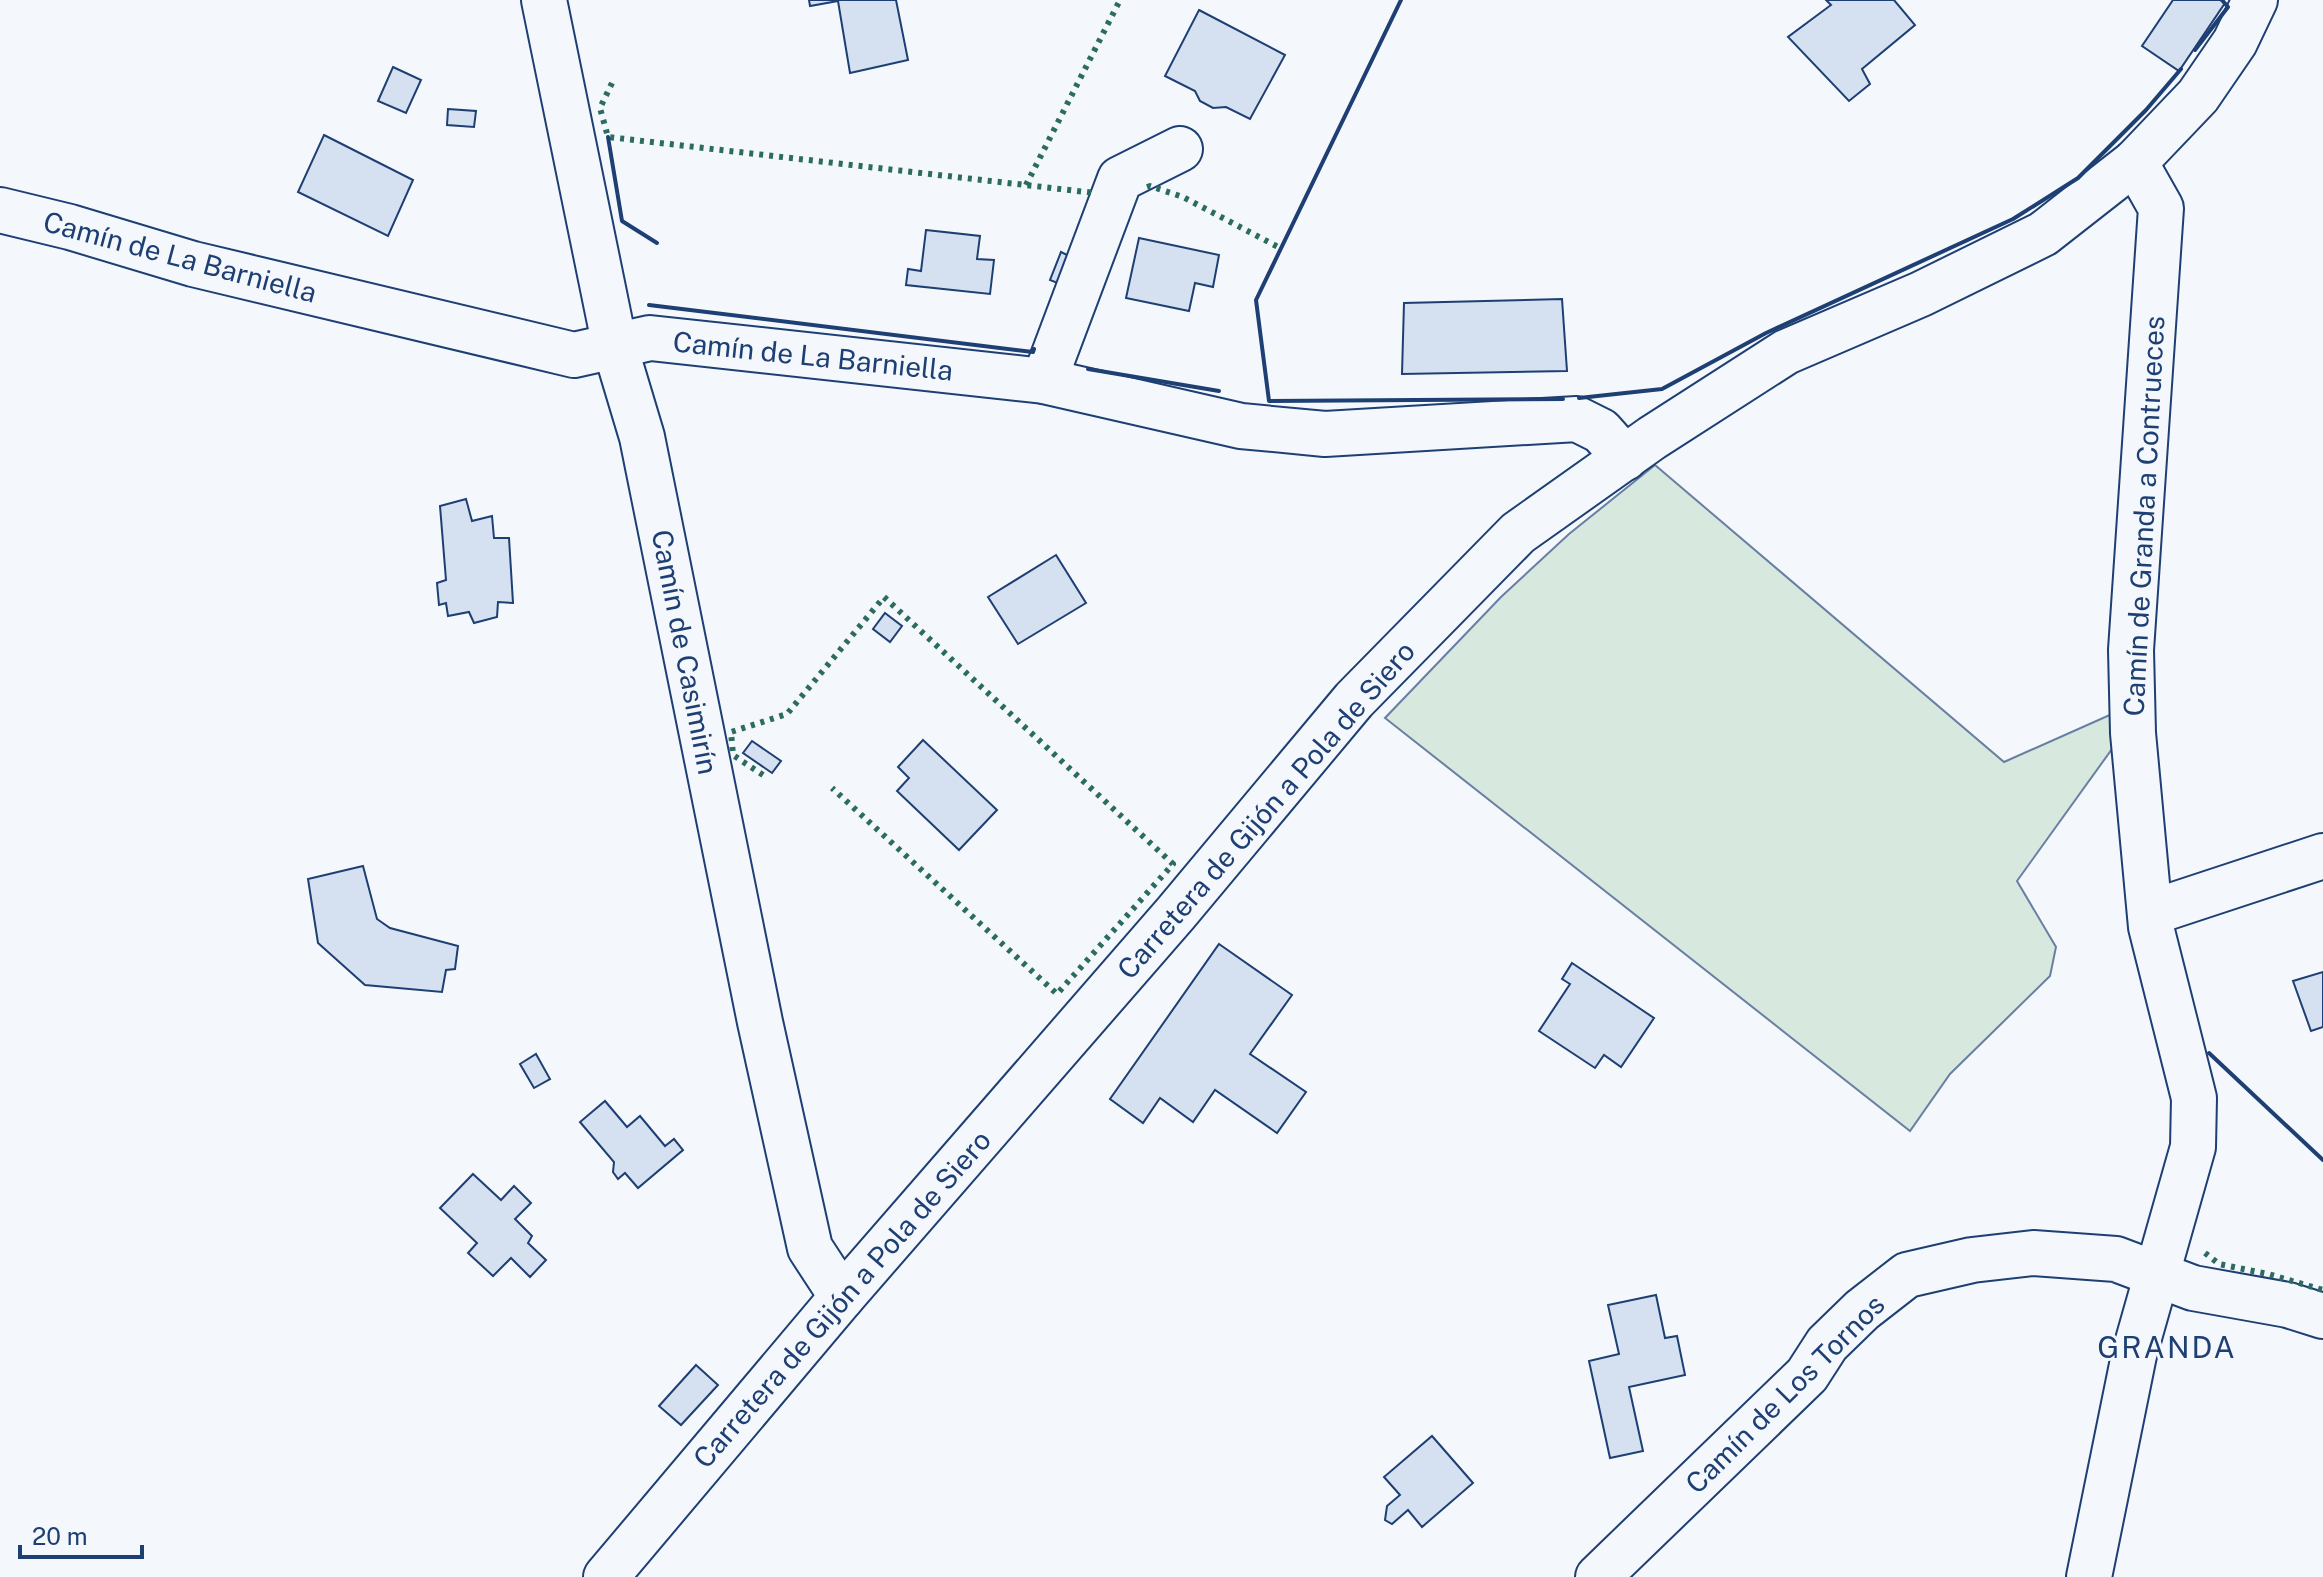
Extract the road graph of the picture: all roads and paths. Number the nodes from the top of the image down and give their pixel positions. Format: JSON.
{"nodes":[{"id":1,"x":544,"y":0,"type":"edge"},
{"id":2,"x":2255,"y":0,"type":"edge"},
{"id":3,"x":1180,"y":149,"type":"dead end"},
{"id":4,"x":2135,"y":162,"type":"junction"},
{"id":5,"x":0,"y":210,"type":"edge"},
{"id":6,"x":615,"y":347,"type":"junction"},
{"id":7,"x":1044,"y":381,"type":"junction"},
{"id":8,"x":1625,"y":458,"type":"junction"},
{"id":9,"x":2323,"y":856,"type":"edge"},
{"id":10,"x":2150,"y":913,"type":"junction"},
{"id":11,"x":2157,"y":1274,"type":"junction"},
{"id":12,"x":842,"y":1297,"type":"junction"},
{"id":13,"x":2323,"y":1316,"type":"edge"},
{"id":14,"x":606,"y":1577,"type":"edge"},
{"id":15,"x":1598,"y":1577,"type":"edge"},
{"id":16,"x":2089,"y":1577,"type":"edge"}],
"edges":[{"from":1,"to":6,"type":"street","name":"Camín de Casimirín"},
{"from":2,"to":4,"type":"street","name":"Carretera de Gijón a Pola de Siero"},
{"from":3,"to":7,"type":"street"},
{"from":4,"to":8,"type":"street","name":"Carretera de Gijón a Pola de Siero"},
{"from":4,"to":10,"type":"street","name":"Camín de Granda a Contrueces"},
{"from":5,"to":6,"type":"street","name":"Camín de La Barniella"},
{"from":6,"to":7,"type":"street","name":"Camín de La Barniella"},
{"from":6,"to":12,"type":"street","name":"Camín de Casimirín"},
{"from":7,"to":8,"type":"street","name":"Camín de La Barniella"},
{"from":8,"to":12,"type":"street","name":"Carretera de Gijón a Pola de Siero"},
{"from":9,"to":10,"type":"street"},
{"from":10,"to":11,"type":"street","name":"Camín de Granda a Contrueces"},
{"from":11,"to":13,"type":"street","name":"Camín de Los Tornos"},
{"from":11,"to":15,"type":"street","name":"Camín de Los Tornos"},
{"from":11,"to":16,"type":"street","name":"Camín de Granda a Contrueces"},
{"from":12,"to":14,"type":"street","name":"Carretera de Gijón a Pola de Siero"}]}
